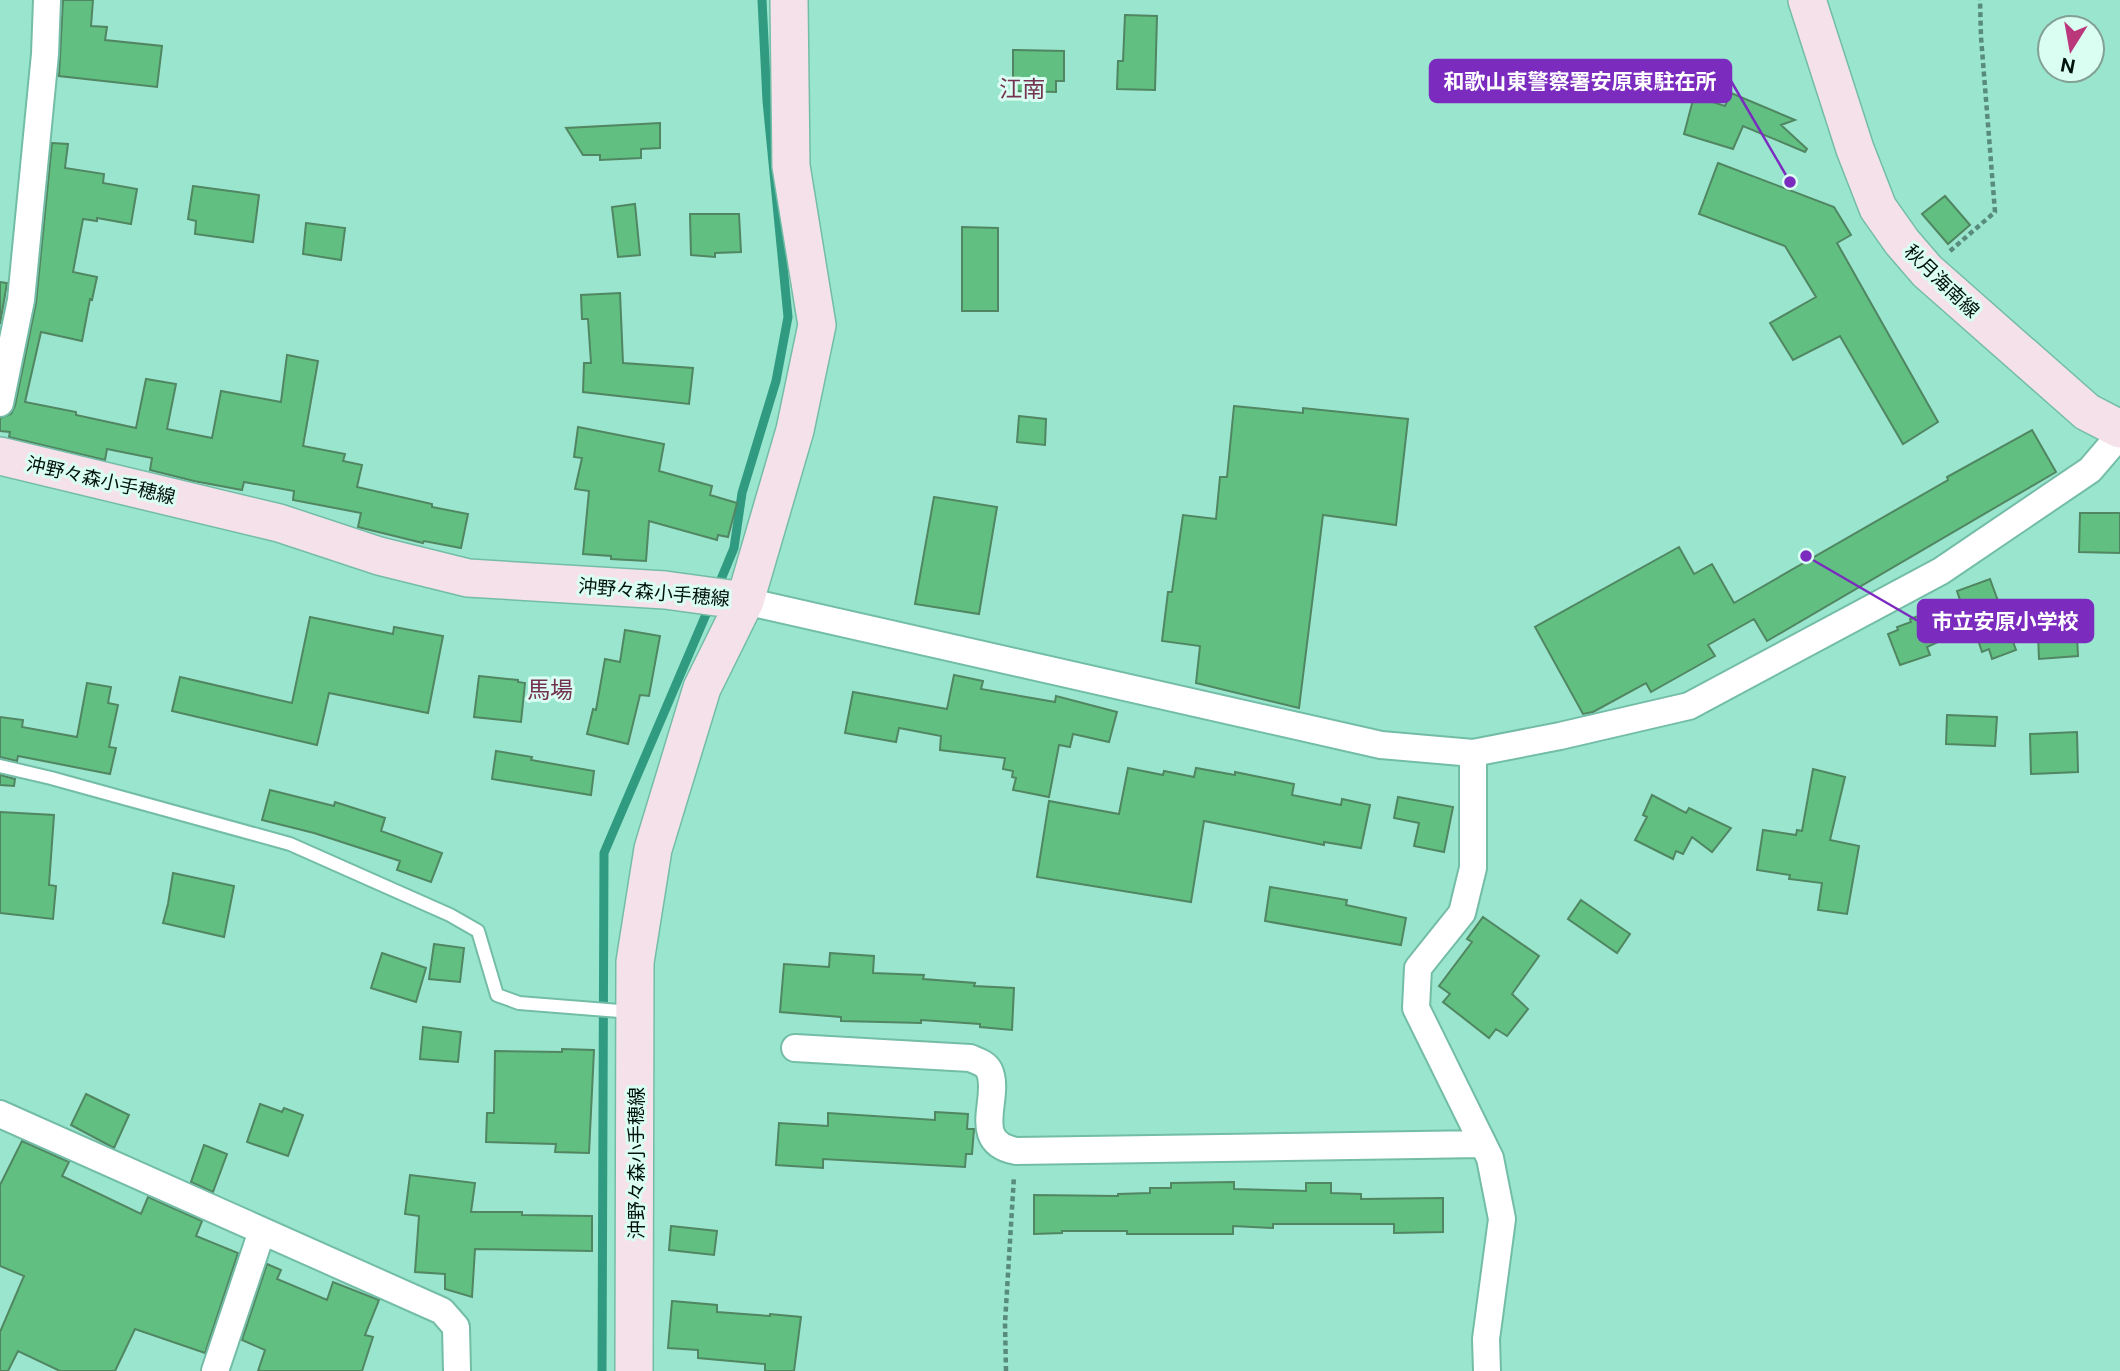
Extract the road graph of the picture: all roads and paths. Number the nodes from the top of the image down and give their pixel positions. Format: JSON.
{"nodes":[{"id":1,"x":47,"y":0,"type":"edge"},
{"id":2,"x":789,"y":0,"type":"edge"},
{"id":3,"x":1807,"y":0,"type":"edge"},
{"id":4,"x":1980,"y":0,"type":"edge"},
{"id":5,"x":1927,"y":271,"type":"junction"},
{"id":6,"x":0,"y":403,"type":"edge"},
{"id":7,"x":2120,"y":429,"type":"edge"},
{"id":8,"x":2120,"y":435,"type":"edge"},
{"id":9,"x":0,"y":456,"type":"edge"},
{"id":10,"x":745,"y":601,"type":"junction"},
{"id":11,"x":1473,"y":753,"type":"junction"},
{"id":12,"x":0,"y":766,"type":"edge"},
{"id":13,"x":635,"y":1013,"type":"junction"},
{"id":14,"x":795,"y":1048,"type":"dead end"},
{"id":15,"x":0,"y":1114,"type":"edge"},
{"id":16,"x":1483,"y":1144,"type":"junction"},
{"id":17,"x":1016,"y":1151,"type":"junction"},
{"id":18,"x":262,"y":1231,"type":"junction"},
{"id":19,"x":215,"y":1371,"type":"edge"},
{"id":20,"x":457,"y":1371,"type":"edge"},
{"id":21,"x":634,"y":1371,"type":"edge"},
{"id":22,"x":1006,"y":1371,"type":"edge"},
{"id":23,"x":1486,"y":1371,"type":"edge"}],
"edges":[{"from":1,"to":6,"type":"street"},
{"from":2,"to":10,"type":"main road"},
{"from":3,"to":5,"type":"main road","name":"秋月海南線"},
{"from":4,"to":5,"type":"path"},
{"from":5,"to":7,"type":"main road","name":"秋月海南線"},
{"from":8,"to":11,"type":"street"},
{"from":9,"to":10,"type":"main road","name":"沖野々森小手穂線"},
{"from":10,"to":11,"type":"street"},
{"from":10,"to":13,"type":"main road","name":"沖野々森小手穂線"},
{"from":11,"to":16,"type":"street"},
{"from":12,"to":13,"type":"lane"},
{"from":13,"to":21,"type":"main road","name":"沖野々森小手穂線"},
{"from":14,"to":17,"type":"street"},
{"from":15,"to":18,"type":"street"},
{"from":16,"to":17,"type":"street"},
{"from":16,"to":23,"type":"street"},
{"from":17,"to":22,"type":"path"},
{"from":18,"to":19,"type":"street"},
{"from":18,"to":20,"type":"street"}]}
